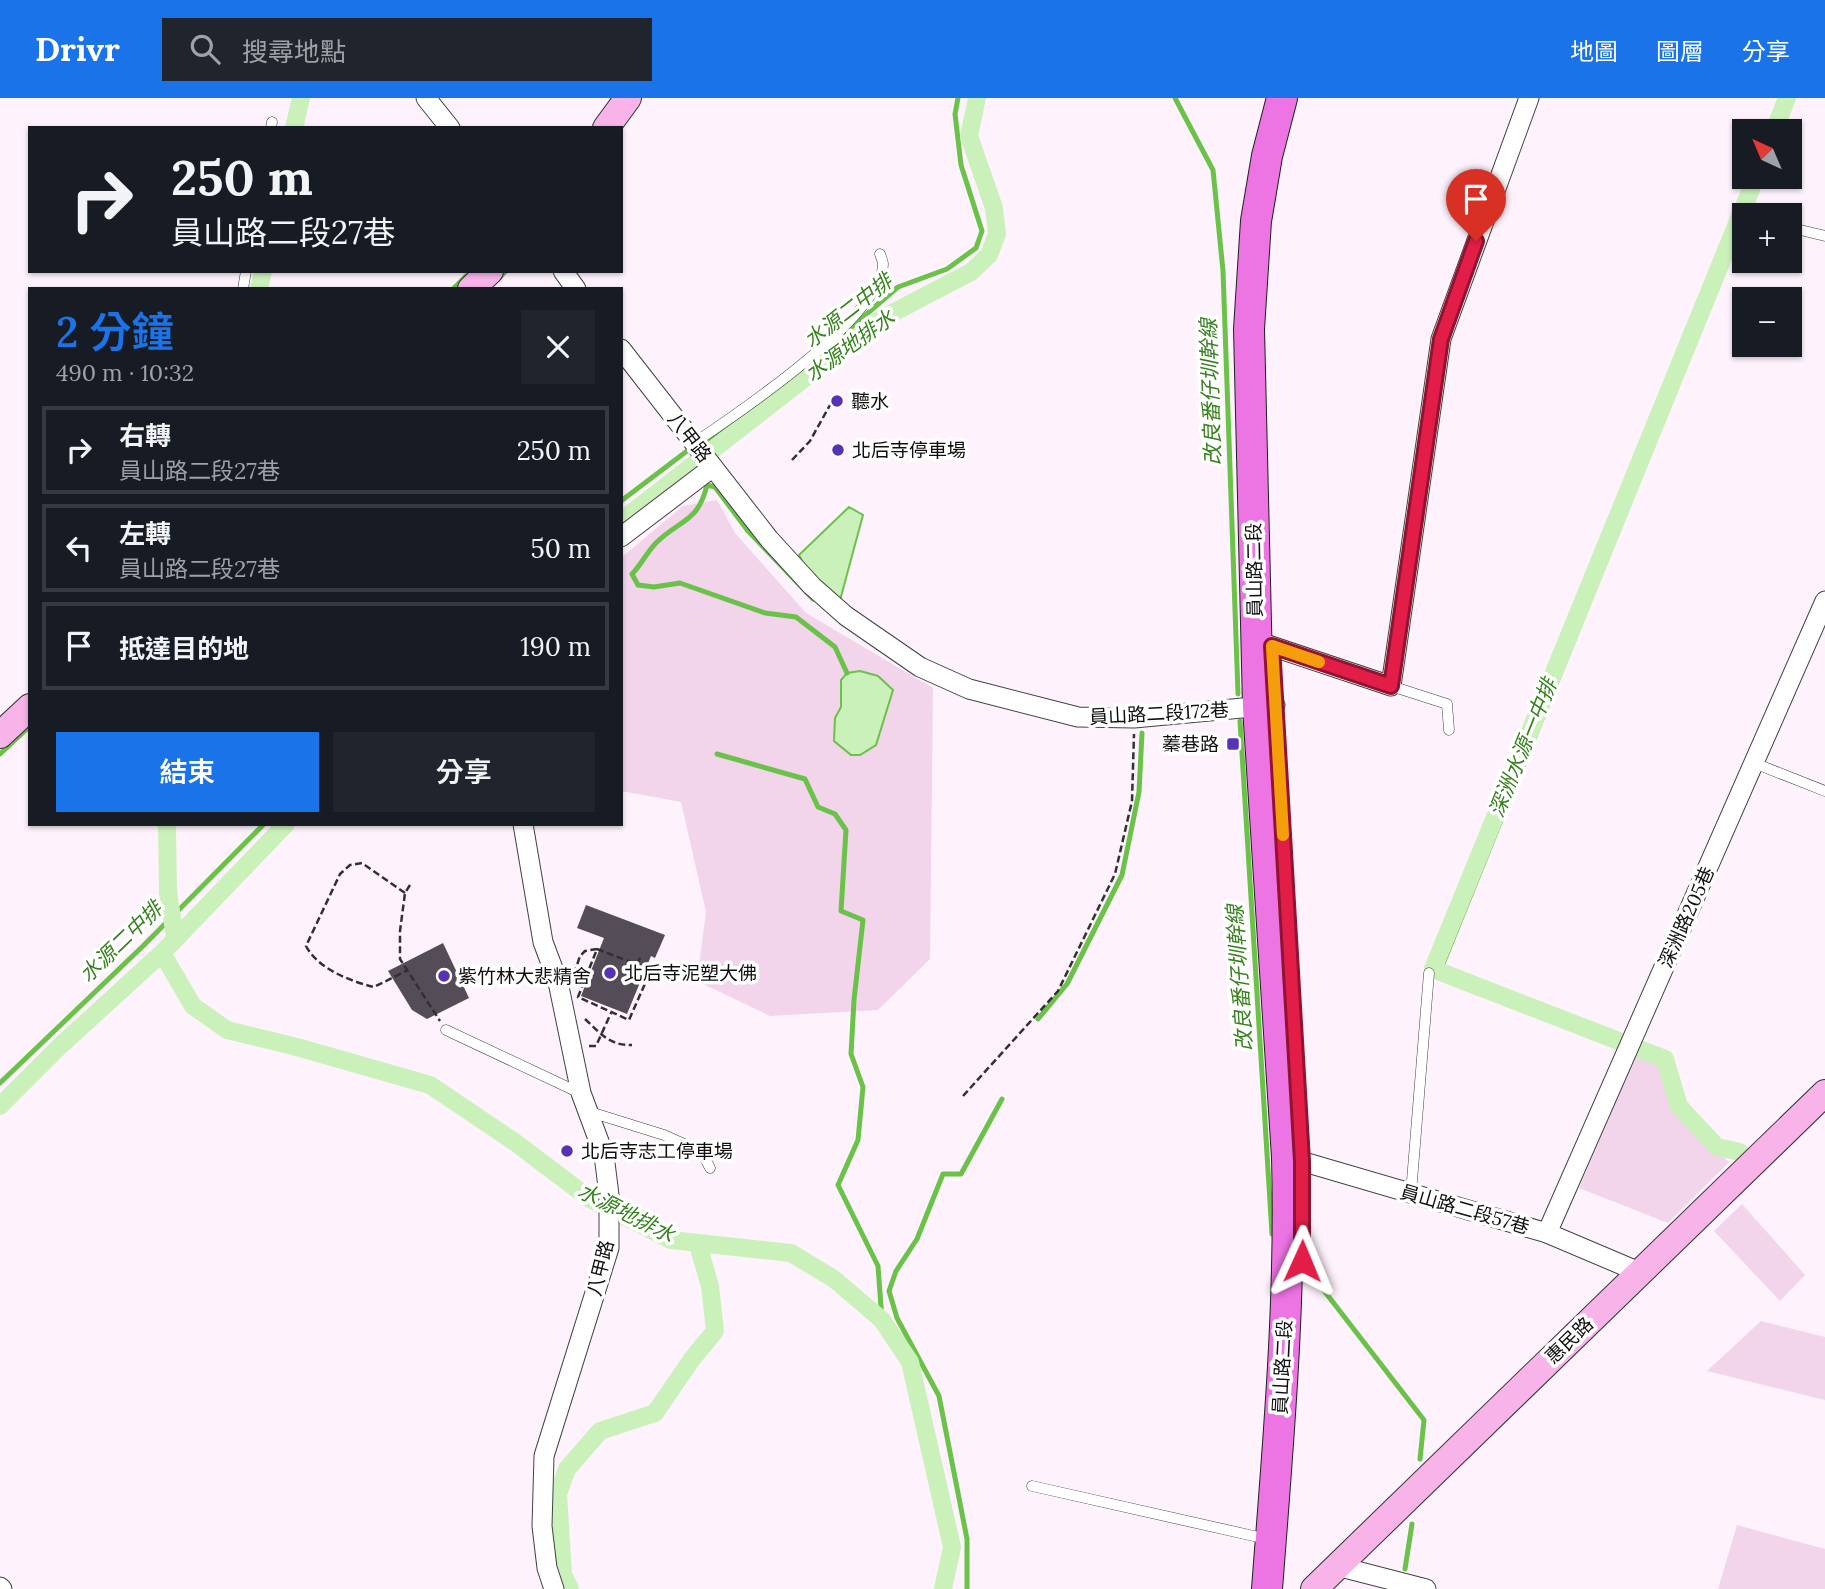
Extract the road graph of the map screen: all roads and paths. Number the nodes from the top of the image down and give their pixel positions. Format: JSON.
{"nodes":[{"id":1,"x":426,"y":98,"type":"edge"},
{"id":2,"x":628,"y":98,"type":"edge"},
{"id":3,"x":1282,"y":98,"type":"edge"},
{"id":4,"x":1298,"y":98,"type":"edge"},
{"id":5,"x":1529,"y":98,"type":"edge"},
{"id":6,"x":448,"y":126,"type":"edge"},
{"id":7,"x":607,"y":126,"type":"edge"},
{"id":8,"x":1802,"y":230,"type":"edge"},
{"id":9,"x":1825,"y":236,"type":"edge"},
{"id":10,"x":880,"y":254,"type":"dead end"},
{"id":11,"x":488,"y":273,"type":"edge"},
{"id":12,"x":473,"y":287,"type":"edge"},
{"id":13,"x":623,"y":352,"type":"edge"},
{"id":14,"x":830,"y":405,"type":"dead end"},
{"id":15,"x":705,"y":456,"type":"junction"},
{"id":16,"x":792,"y":460,"type":"dead end"},
{"id":17,"x":623,"y":535,"type":"edge"},
{"id":18,"x":1825,"y":601,"type":"edge"},
{"id":19,"x":1264,"y":643,"type":"junction"},
{"id":20,"x":1391,"y":686,"type":"junction"},
{"id":21,"x":1266,"y":706,"type":"junction"},
{"id":22,"x":28,"y":709,"type":"edge"},
{"id":23,"x":1135,"y":718,"type":"junction"},
{"id":24,"x":1449,"y":730,"type":"dead end"},
{"id":25,"x":0,"y":735,"type":"edge"},
{"id":26,"x":1754,"y":763,"type":"junction"},
{"id":27,"x":1825,"y":791,"type":"edge"},
{"id":28,"x":523,"y":826,"type":"edge"},
{"id":29,"x":410,"y":885,"type":"dead end"},
{"id":30,"x":405,"y":893,"type":"junction"},
{"id":31,"x":597,"y":949,"type":"junction"},
{"id":32,"x":641,"y":956,"type":"dead end"},
{"id":33,"x":637,"y":964,"type":"junction"},
{"id":34,"x":408,"y":970,"type":"junction"},
{"id":35,"x":1429,"y":974,"type":"dead end"},
{"id":36,"x":573,"y":977,"type":"dead end"},
{"id":37,"x":573,"y":993,"type":"dead end"},
{"id":38,"x":578,"y":1006,"type":"dead end"},
{"id":39,"x":611,"y":1013,"type":"junction"},
{"id":40,"x":584,"y":1018,"type":"dead end"},
{"id":41,"x":446,"y":1030,"type":"joint"},
{"id":42,"x":601,"y":1034,"type":"junction"},
{"id":43,"x":632,"y":1045,"type":"dead end"},
{"id":44,"x":572,"y":1049,"type":"junction"},
{"id":45,"x":1825,"y":1093,"type":"edge"},
{"id":46,"x":963,"y":1096,"type":"dead end"},
{"id":47,"x":584,"y":1102,"type":"junction"},
{"id":48,"x":1294,"y":1159,"type":"junction"},
{"id":49,"x":710,"y":1168,"type":"dead end"},
{"id":50,"x":1411,"y":1193,"type":"junction"},
{"id":51,"x":1547,"y":1233,"type":"junction"},
{"id":52,"x":1639,"y":1272,"type":"junction"},
{"id":53,"x":1032,"y":1486,"type":"dead end"},
{"id":54,"x":1271,"y":1540,"type":"junction"},
{"id":55,"x":1337,"y":1566,"type":"junction"},
{"id":56,"x":554,"y":1589,"type":"edge"},
{"id":57,"x":1267,"y":1589,"type":"edge"},
{"id":58,"x":1279,"y":1589,"type":"edge"},
{"id":59,"x":1314,"y":1589,"type":"edge"},
{"id":60,"x":1426,"y":1589,"type":"edge"}],
"edges":[{"from":1,"to":6,"type":"street"},
{"from":2,"to":7,"type":"street"},
{"from":3,"to":19,"type":"main road","name":"員山路二段"},
{"from":4,"to":19,"type":"main road","name":"員山路二段"},
{"from":5,"to":20,"type":"street"},
{"from":8,"to":9,"type":"lane"},
{"from":10,"to":15,"type":"lane"},
{"from":11,"to":12,"type":"street"},
{"from":13,"to":15,"type":"street","name":"八甲路"},
{"from":14,"to":16,"type":"path"},
{"from":15,"to":17,"type":"street","name":"八甲路"},
{"from":15,"to":23,"type":"street","name":"員山路二段172巷"},
{"from":18,"to":26,"type":"street","name":"深洲路205巷"},
{"from":19,"to":20,"type":"street"},
{"from":19,"to":21,"type":"main road","name":"員山路二段"},
{"from":20,"to":24,"type":"lane"},
{"from":21,"to":23,"type":"street","name":"員山路二段172巷"},
{"from":21,"to":48,"type":"main road","name":"員山路二段"},
{"from":22,"to":25,"type":"street"},
{"from":23,"to":46,"type":"path"},
{"from":26,"to":27,"type":"lane"},
{"from":26,"to":51,"type":"street","name":"深洲路205巷"},
{"from":28,"to":44,"type":"street","name":"八甲路"},
{"from":29,"to":30,"type":"path"},
{"from":30,"to":34,"type":"path"},
{"from":30,"to":34,"type":"path"},
{"from":31,"to":33,"type":"path"},
{"from":31,"to":36,"type":"path"},
{"from":31,"to":39,"type":"path"},
{"from":32,"to":33,"type":"path"},
{"from":33,"to":39,"type":"path"},
{"from":34,"to":41,"type":"path"},
{"from":35,"to":50,"type":"lane"},
{"from":37,"to":38,"type":"path"},
{"from":39,"to":42,"type":"path"},
{"from":40,"to":42,"type":"path"},
{"from":41,"to":47,"type":"lane"},
{"from":42,"to":43,"type":"path"},
{"from":42,"to":44,"type":"path"},
{"from":44,"to":47,"type":"street","name":"八甲路"},
{"from":45,"to":52,"type":"street","name":"惠民路"},
{"from":47,"to":49,"type":"lane"},
{"from":47,"to":56,"type":"street","name":"八甲路"},
{"from":48,"to":50,"type":"street","name":"員山路二段57巷"},
{"from":48,"to":54,"type":"main road","name":"員山路二段"},
{"from":48,"to":58,"type":"main road","name":"員山路二段"},
{"from":50,"to":51,"type":"street","name":"員山路二段57巷"},
{"from":51,"to":52,"type":"street","name":"員山路二段57巷"},
{"from":52,"to":55,"type":"street","name":"惠民路"},
{"from":53,"to":54,"type":"lane"},
{"from":54,"to":57,"type":"main road","name":"員山路二段"},
{"from":55,"to":59,"type":"street","name":"惠民路"},
{"from":55,"to":60,"type":"street"}]}
